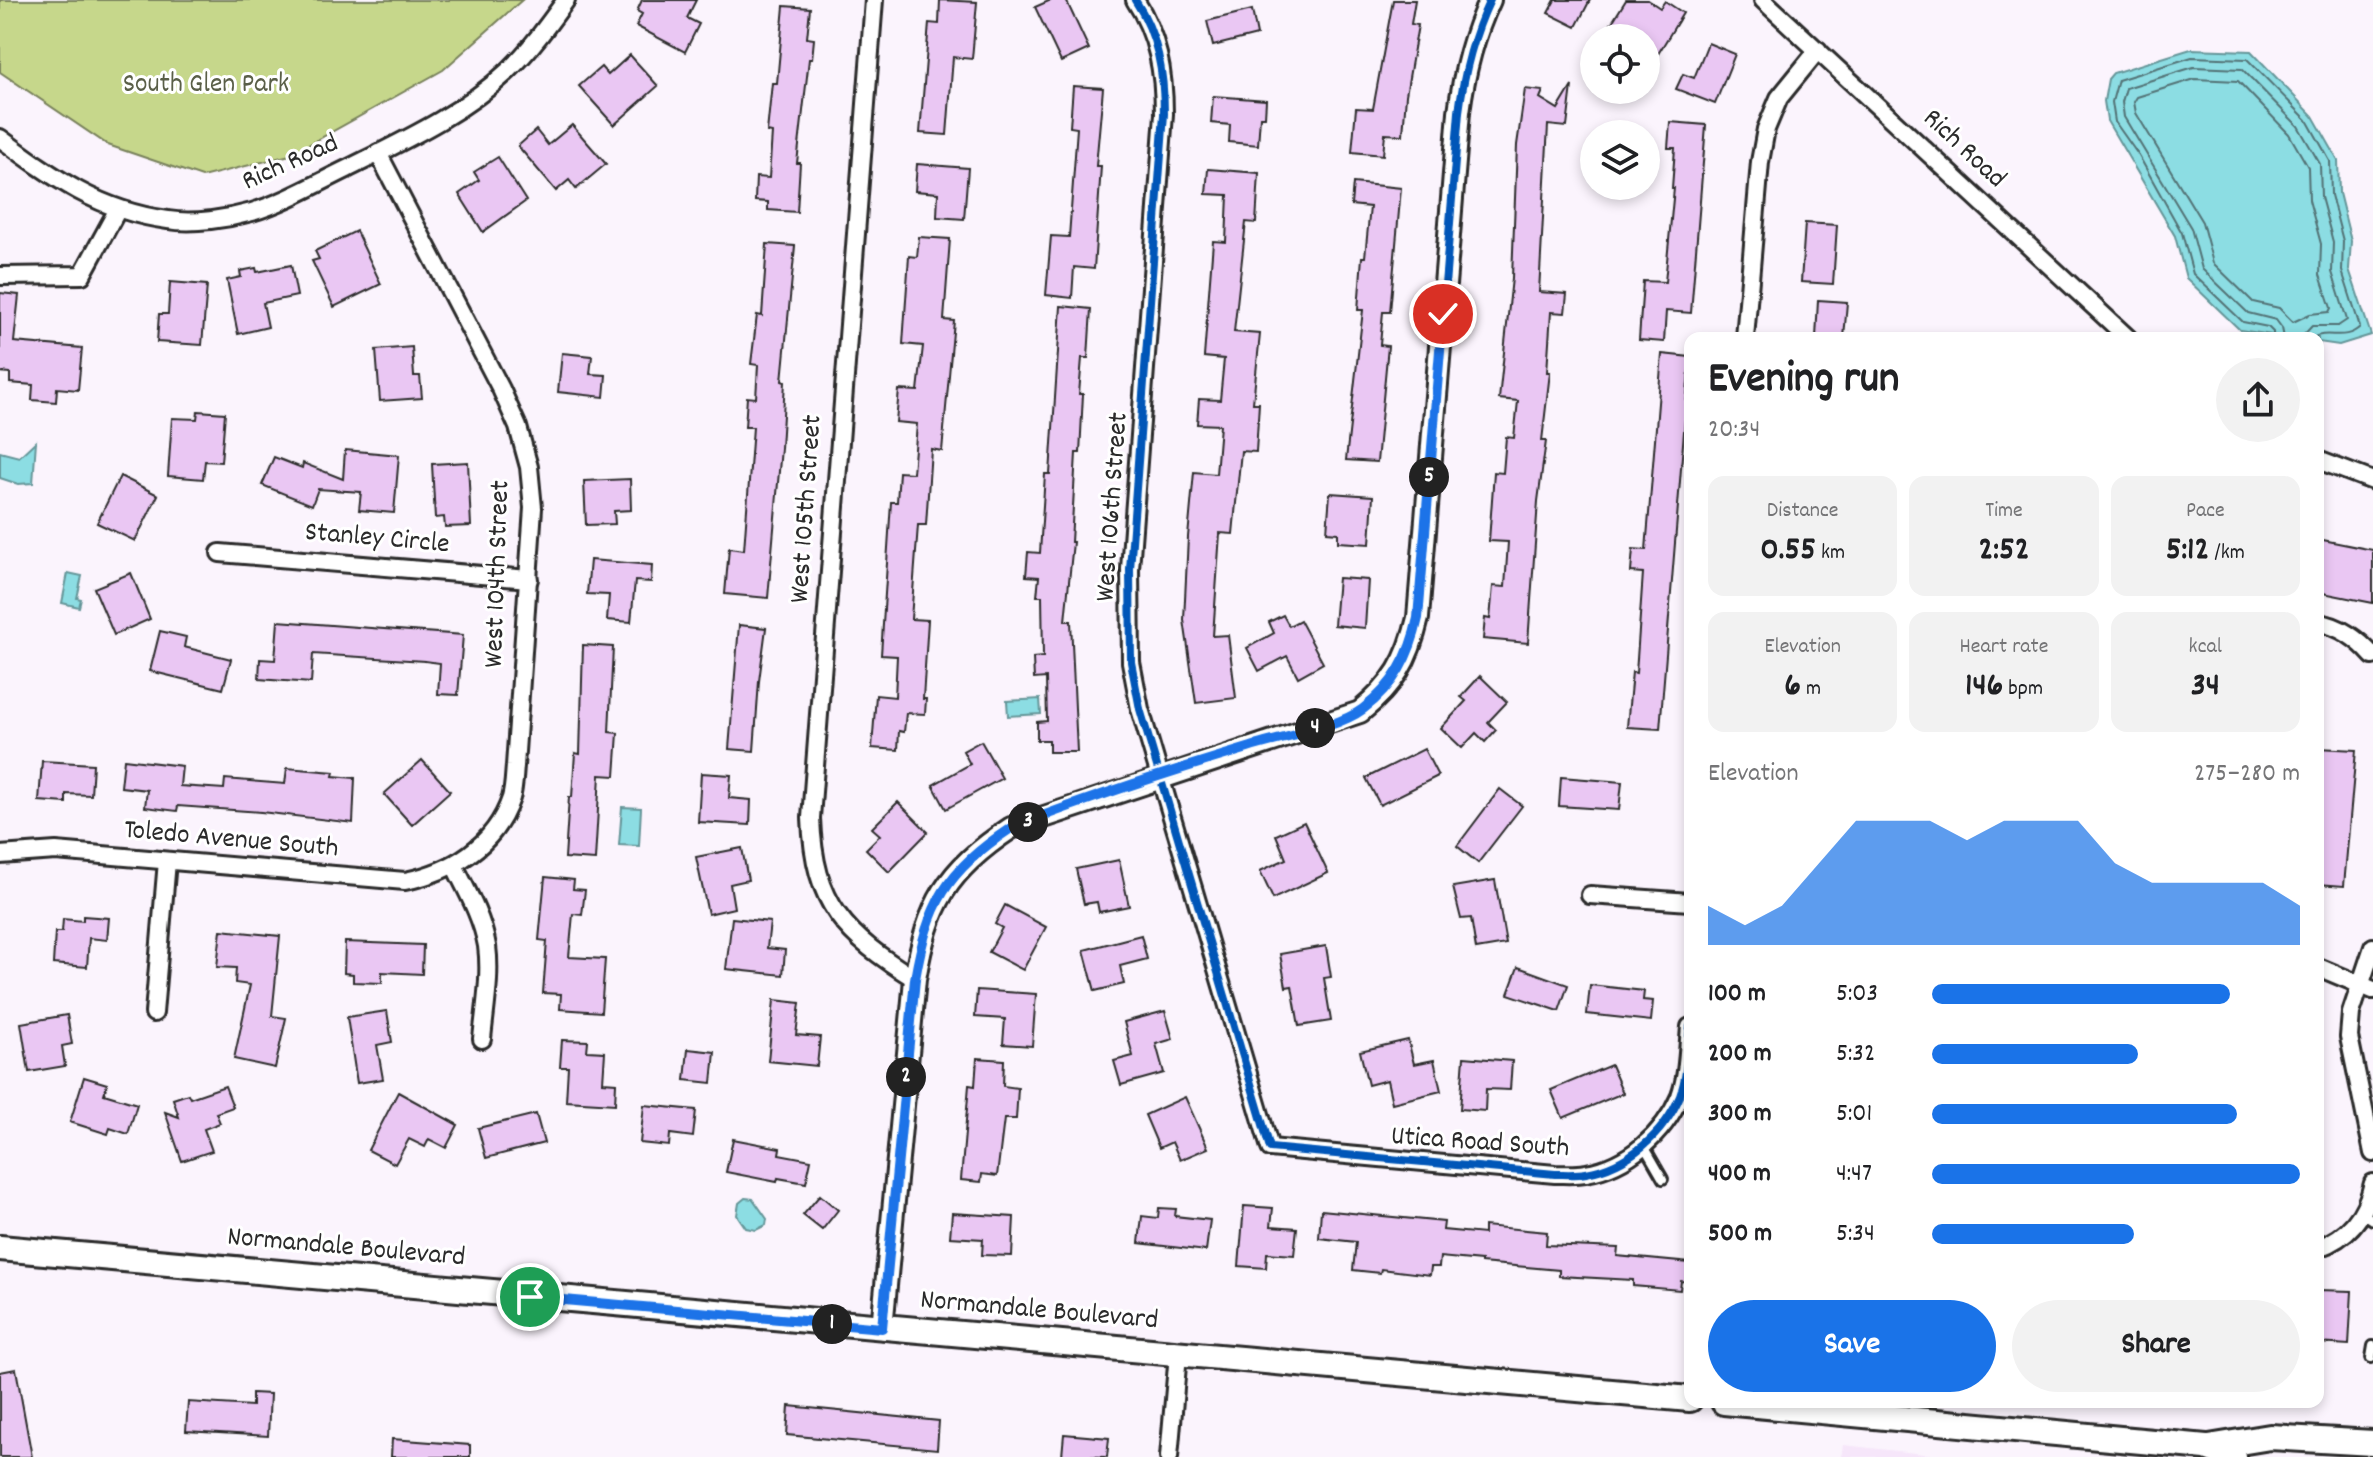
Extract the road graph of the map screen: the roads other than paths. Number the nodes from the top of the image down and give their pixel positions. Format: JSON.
{"nodes":[{"id":1,"x":566,"y":0,"type":"edge"},
{"id":2,"x":874,"y":0,"type":"edge"},
{"id":3,"x":1135,"y":0,"type":"edge"},
{"id":4,"x":1490,"y":0,"type":"edge"},
{"id":5,"x":1763,"y":0,"type":"edge"},
{"id":6,"x":1818,"y":50,"type":"junction"},
{"id":7,"x":0,"y":138,"type":"edge"},
{"id":8,"x":378,"y":153,"type":"junction"},
{"id":9,"x":118,"y":209,"type":"junction"},
{"id":10,"x":0,"y":276,"type":"edge"},
{"id":11,"x":1746,"y":332,"type":"edge"},
{"id":12,"x":2122,"y":332,"type":"edge"},
{"id":13,"x":2324,"y":462,"type":"edge"},
{"id":14,"x":2373,"y":481,"type":"edge"},
{"id":15,"x":220,"y":553,"type":"dead end"},
{"id":16,"x":529,"y":579,"type":"junction"},
{"id":17,"x":2324,"y":624,"type":"edge"},
{"id":18,"x":2373,"y":656,"type":"edge"},
{"id":19,"x":1160,"y":777,"type":"junction"},
{"id":20,"x":0,"y":855,"type":"edge"},
{"id":21,"x":167,"y":861,"type":"junction"},
{"id":22,"x":454,"y":865,"type":"junction"},
{"id":23,"x":1590,"y":895,"type":"dead end"},
{"id":24,"x":1684,"y":902,"type":"edge"},
{"id":25,"x":2373,"y":947,"type":"edge"},
{"id":26,"x":2324,"y":970,"type":"edge"},
{"id":27,"x":915,"y":979,"type":"junction"},
{"id":28,"x":2367,"y":988,"type":"edge"},
{"id":29,"x":154,"y":1013,"type":"dead end"},
{"id":30,"x":482,"y":1039,"type":"dead end"},
{"id":31,"x":1684,"y":1076,"type":"edge"},
{"id":32,"x":1644,"y":1146,"type":"junction"},
{"id":33,"x":1270,"y":1148,"type":"joint"},
{"id":34,"x":2373,"y":1153,"type":"edge"},
{"id":35,"x":1663,"y":1179,"type":"dead end"},
{"id":36,"x":2373,"y":1183,"type":"edge"},
{"id":37,"x":2368,"y":1216,"type":"edge"},
{"id":38,"x":2324,"y":1246,"type":"edge"},
{"id":39,"x":0,"y":1248,"type":"edge"},
{"id":40,"x":882,"y":1328,"type":"junction"},
{"id":41,"x":2373,"y":1346,"type":"edge"},
{"id":42,"x":1178,"y":1354,"type":"junction"},
{"id":43,"x":2371,"y":1358,"type":"dead end"},
{"id":44,"x":1684,"y":1398,"type":"edge"},
{"id":45,"x":1788,"y":1408,"type":"edge"},
{"id":46,"x":2373,"y":1443,"type":"edge"},
{"id":47,"x":2206,"y":1447,"type":"junction"},
{"id":48,"x":1169,"y":1457,"type":"edge"},
{"id":49,"x":2233,"y":1457,"type":"edge"}],
"edges":[{"from":1,"to":8,"type":"street","name":"Rich Road"},
{"from":2,"to":27,"type":"street","name":"West 105th Street"},
{"from":3,"to":19,"type":"street","name":"West 106th Street"},
{"from":4,"to":19,"type":"street"},
{"from":5,"to":6,"type":"street","name":"Rich Road"},
{"from":6,"to":11,"type":"street"},
{"from":6,"to":12,"type":"street","name":"Rich Road"},
{"from":7,"to":9,"type":"street","name":"Rich Road"},
{"from":8,"to":9,"type":"street","name":"Rich Road"},
{"from":8,"to":16,"type":"street","name":"West 104th Street"},
{"from":9,"to":10,"type":"street"},
{"from":13,"to":14,"type":"street"},
{"from":15,"to":16,"type":"street","name":"Stanley Circle"},
{"from":16,"to":22,"type":"street","name":"West 104th Street"},
{"from":17,"to":18,"type":"street"},
{"from":19,"to":27,"type":"street"},
{"from":19,"to":33,"type":"street","name":"West 106th Street"},
{"from":20,"to":21,"type":"street","name":"Toledo Avenue South"},
{"from":21,"to":22,"type":"street","name":"Toledo Avenue South"},
{"from":21,"to":29,"type":"street"},
{"from":22,"to":30,"type":"street"},
{"from":23,"to":24,"type":"street"},
{"from":25,"to":28,"type":"street"},
{"from":26,"to":28,"type":"street"},
{"from":27,"to":40,"type":"street"},
{"from":28,"to":34,"type":"street"},
{"from":31,"to":32,"type":"street","name":"Utica Road South"},
{"from":32,"to":33,"type":"street","name":"Utica Road South"},
{"from":32,"to":35,"type":"lane"},
{"from":36,"to":37,"type":"street"},
{"from":37,"to":38,"type":"street"},
{"from":39,"to":40,"type":"main road","name":"Normandale Boulevard"},
{"from":40,"to":42,"type":"main road","name":"Normandale Boulevard"},
{"from":41,"to":43,"type":"lane"},
{"from":42,"to":44,"type":"main road","name":"Normandale Boulevard"},
{"from":42,"to":48,"type":"street"},
{"from":45,"to":47,"type":"main road"},
{"from":46,"to":47,"type":"main road"},
{"from":47,"to":49,"type":"main road"}]}
